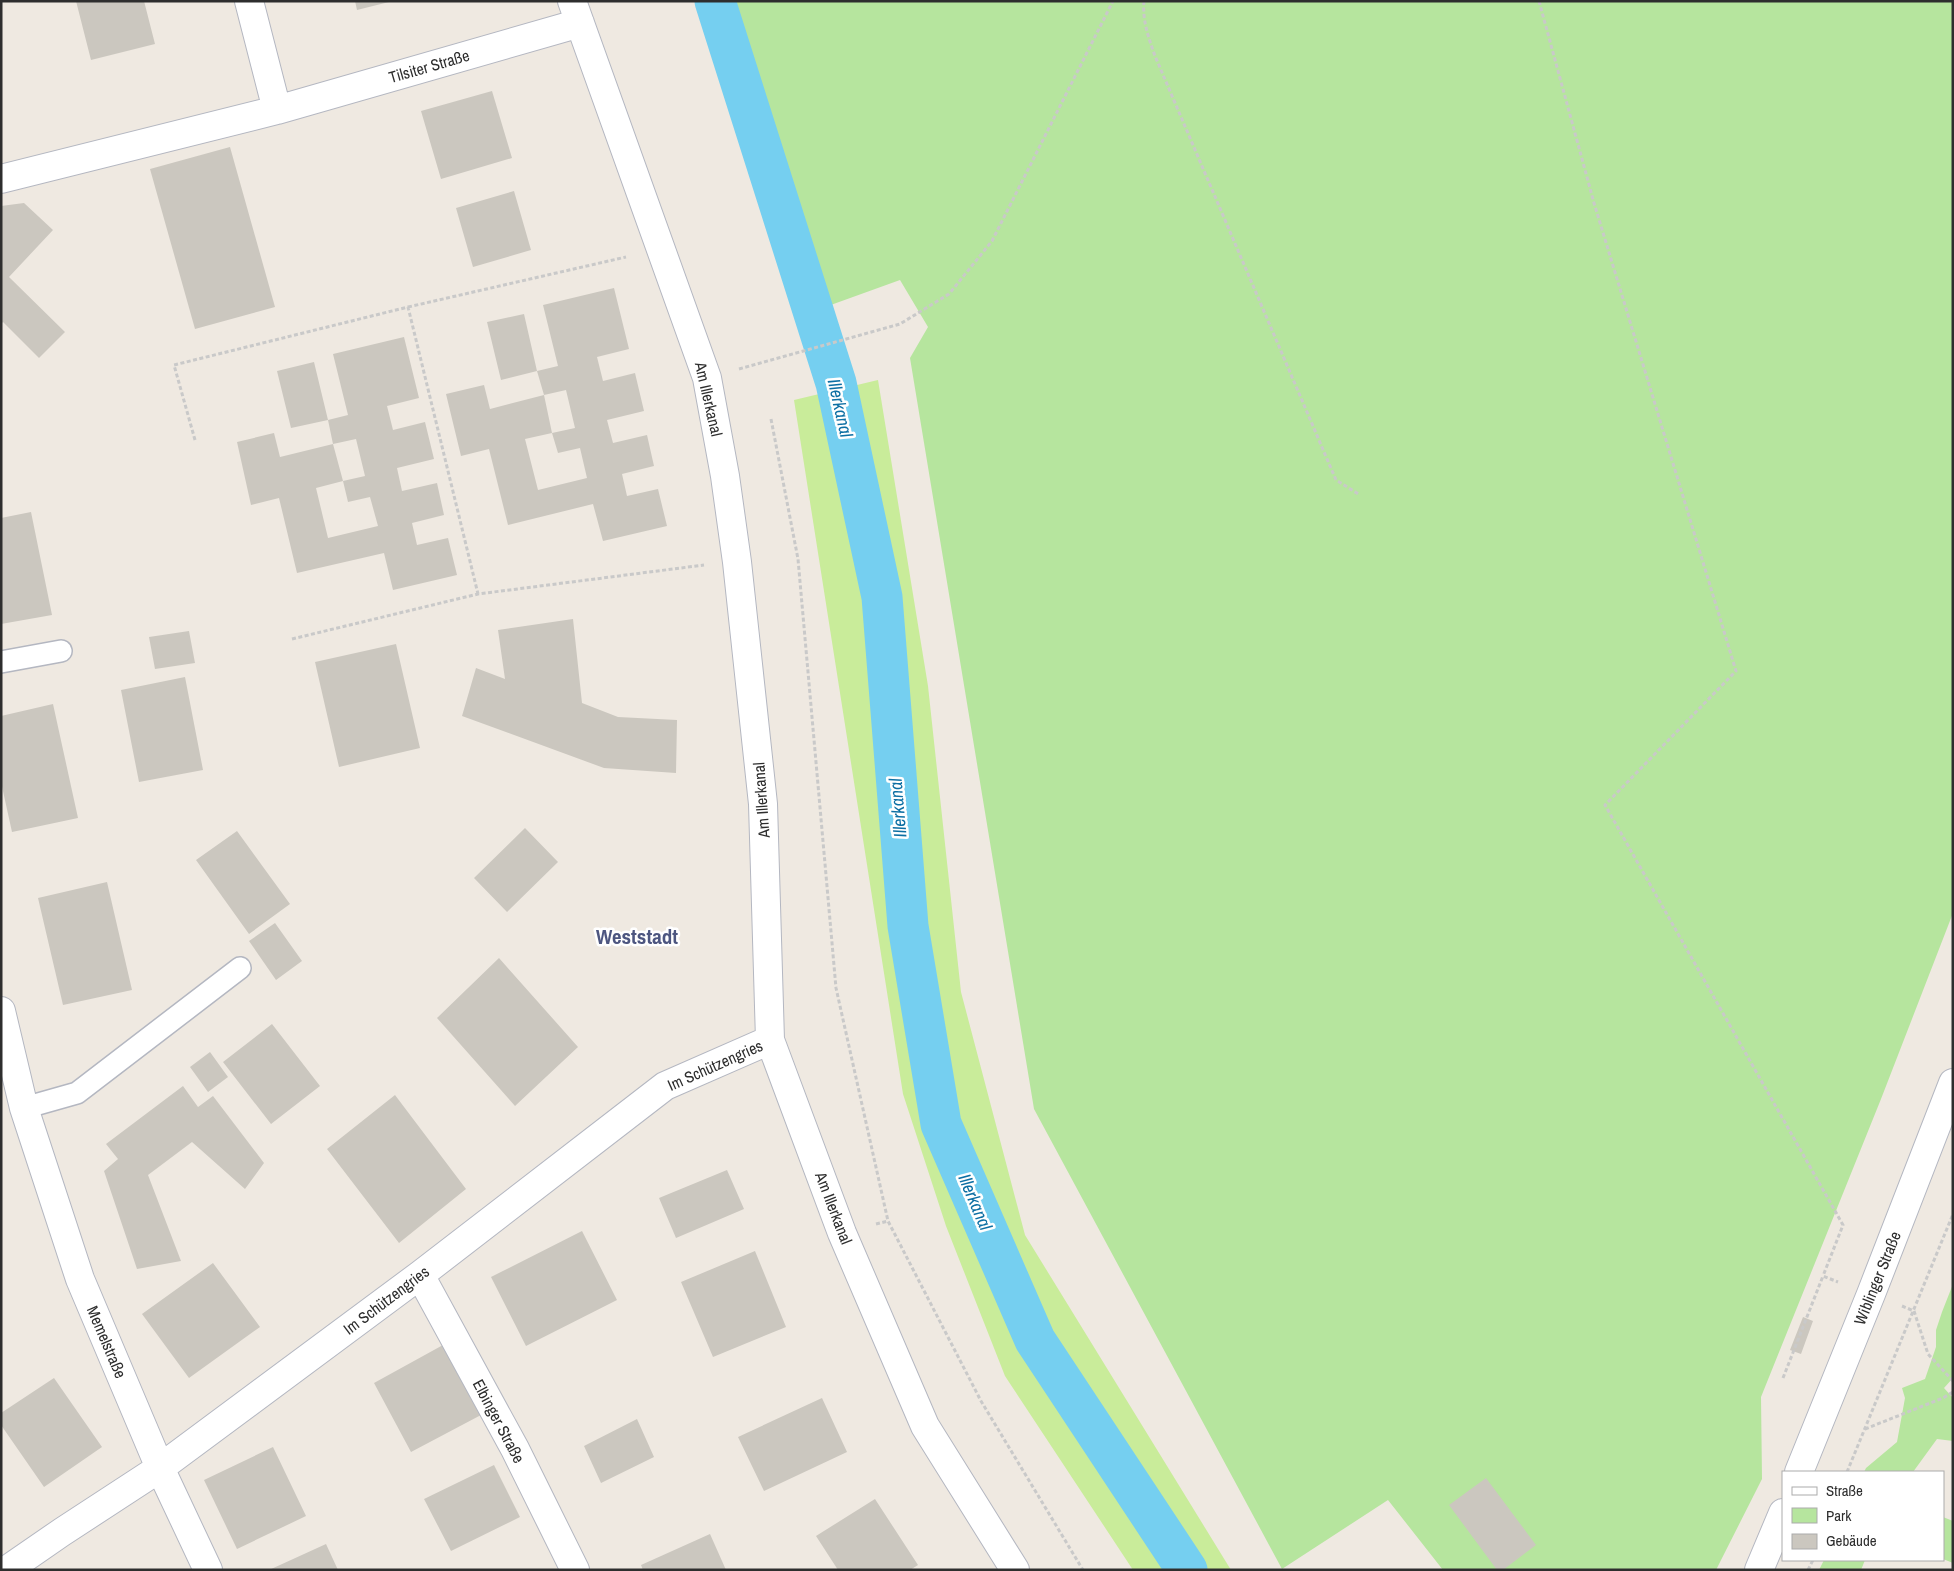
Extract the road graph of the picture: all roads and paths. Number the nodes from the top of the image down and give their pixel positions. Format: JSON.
{"nodes":[{"id":1,"x":249,"y":1,"type":"edge"},
{"id":2,"x":1113,"y":1,"type":"edge"},
{"id":3,"x":1144,"y":1,"type":"edge"},
{"id":4,"x":1539,"y":1,"type":"edge"},
{"id":5,"x":576,"y":12,"type":"edge"},
{"id":6,"x":277,"y":110,"type":"junction"},
{"id":7,"x":1,"y":179,"type":"edge"},
{"id":8,"x":660,"y":249,"type":"junction"},
{"id":9,"x":408,"y":307,"type":"junction"},
{"id":10,"x":753,"y":364,"type":"dead end"},
{"id":11,"x":771,"y":419,"type":"dead end"},
{"id":12,"x":195,"y":440,"type":"dead end"},
{"id":13,"x":1360,"y":495,"type":"dead end"},
{"id":14,"x":736,"y":562,"type":"junction"},
{"id":15,"x":478,"y":594,"type":"junction"},
{"id":16,"x":292,"y":639,"type":"dead end"},
{"id":17,"x":61,"y":651,"type":"dead end"},
{"id":18,"x":1,"y":662,"type":"edge"},
{"id":19,"x":240,"y":968,"type":"dead end"},
{"id":20,"x":1,"y":1012,"type":"edge"},
{"id":21,"x":770,"y":1040,"type":"junction"},
{"id":22,"x":1953,"y":1083,"type":"edge"},
{"id":23,"x":24,"y":1108,"type":"junction"},
{"id":24,"x":1953,"y":1214,"type":"edge"},
{"id":25,"x":420,"y":1275,"type":"junction"},
{"id":26,"x":1823,"y":1276,"type":"dead end"},
{"id":27,"x":1914,"y":1311,"type":"junction"},
{"id":28,"x":1953,"y":1381,"type":"edge"},
{"id":29,"x":1953,"y":1392,"type":"edge"},
{"id":30,"x":1864,"y":1429,"type":"junction"},
{"id":31,"x":160,"y":1468,"type":"junction"},
{"id":32,"x":1799,"y":1471,"type":"edge"},
{"id":33,"x":1848,"y":1471,"type":"edge"},
{"id":34,"x":1782,"y":1515,"type":"edge"},
{"id":35,"x":8,"y":1570,"type":"edge"},
{"id":36,"x":208,"y":1570,"type":"edge"},
{"id":37,"x":575,"y":1570,"type":"edge"},
{"id":38,"x":1015,"y":1570,"type":"edge"},
{"id":39,"x":1083,"y":1570,"type":"edge"},
{"id":40,"x":1759,"y":1570,"type":"edge"}],
"edges":[{"from":1,"to":6,"type":"street"},
{"from":2,"to":10,"type":"path"},
{"from":3,"to":13,"type":"path"},
{"from":4,"to":26,"type":"path"},
{"from":5,"to":6,"type":"street","name":"Tilsiter Straße"},
{"from":5,"to":8,"type":"street","name":"Am Illerkanal"},
{"from":6,"to":7,"type":"street","name":"Tilsiter Straße"},
{"from":8,"to":9,"type":"path"},
{"from":8,"to":14,"type":"street","name":"Am Illerkanal"},
{"from":9,"to":12,"type":"path"},
{"from":9,"to":15,"type":"path"},
{"from":11,"to":39,"type":"path"},
{"from":14,"to":15,"type":"path"},
{"from":14,"to":21,"type":"street","name":"Am Illerkanal"},
{"from":15,"to":16,"type":"path"},
{"from":17,"to":18,"type":"lane"},
{"from":19,"to":23,"type":"lane"},
{"from":20,"to":23,"type":"street","name":"Memelstraße"},
{"from":21,"to":25,"type":"street","name":"Im Schützengries"},
{"from":21,"to":38,"type":"street","name":"Am Illerkanal"},
{"from":22,"to":32,"type":"street","name":"Wiblinger Straße"},
{"from":23,"to":31,"type":"street","name":"Memelstraße"},
{"from":24,"to":27,"type":"path"},
{"from":25,"to":31,"type":"street","name":"Im Schützengries"},
{"from":25,"to":37,"type":"street","name":"Elbinger Straße"},
{"from":27,"to":28,"type":"path"},
{"from":27,"to":30,"type":"path"},
{"from":29,"to":30,"type":"path"},
{"from":30,"to":33,"type":"path"},
{"from":31,"to":35,"type":"street","name":"Im Schützengries"},
{"from":31,"to":36,"type":"street","name":"Memelstraße"},
{"from":34,"to":40,"type":"street"}]}
